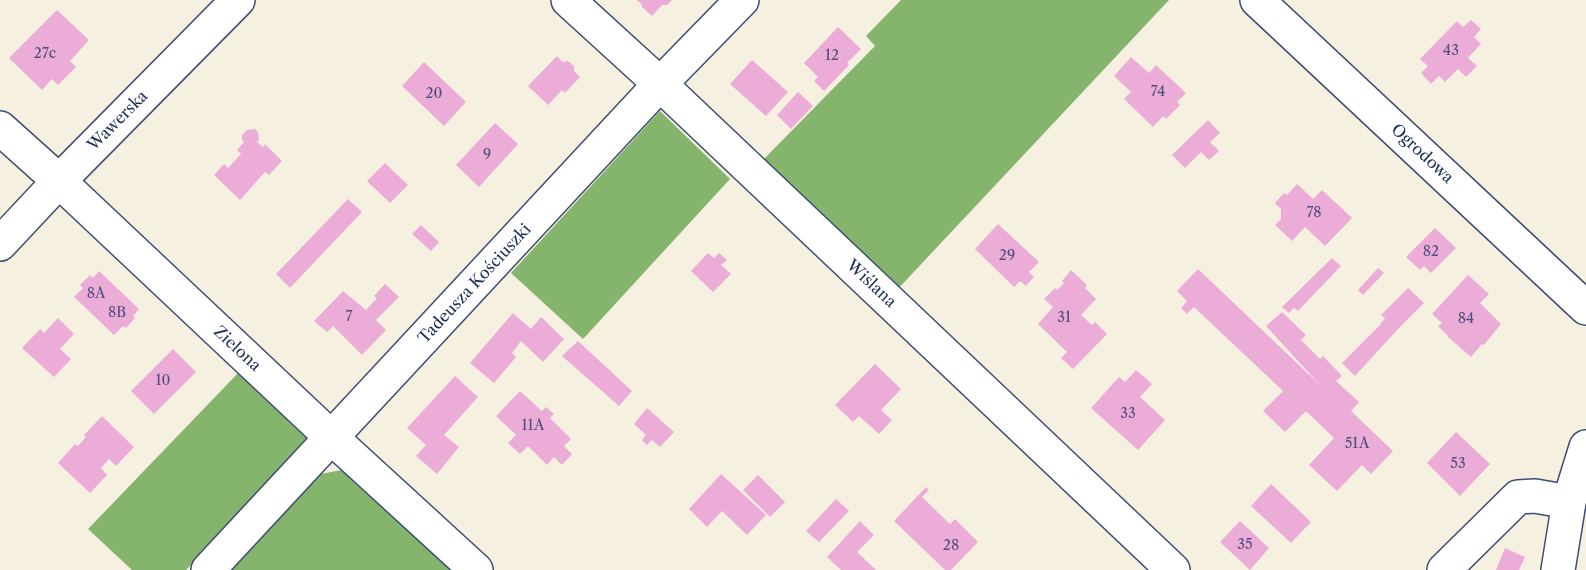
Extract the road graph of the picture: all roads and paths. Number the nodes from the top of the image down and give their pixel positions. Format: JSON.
{"nodes":[{"id":1,"x":238,"y":0,"type":"edge"},
{"id":2,"x":568,"y":0,"type":"edge"},
{"id":3,"x":742,"y":0,"type":"edge"},
{"id":4,"x":1257,"y":0,"type":"edge"},
{"id":5,"x":660,"y":84,"type":"junction"},
{"id":6,"x":0,"y":128,"type":"edge"},
{"id":7,"x":59,"y":181,"type":"junction"},
{"id":8,"x":0,"y":244,"type":"edge"},
{"id":9,"x":1586,"y":308,"type":"edge"},
{"id":10,"x":332,"y":438,"type":"junction"},
{"id":11,"x":1585,"y":451,"type":"edge"},
{"id":12,"x":1569,"y":502,"type":"junction"},
{"id":13,"x":208,"y":570,"type":"edge"},
{"id":14,"x":476,"y":570,"type":"edge"},
{"id":15,"x":1173,"y":570,"type":"edge"},
{"id":16,"x":1444,"y":570,"type":"edge"},
{"id":17,"x":1558,"y":570,"type":"edge"}],
"edges":[{"from":1,"to":7,"type":"street","name":"Wawerska"},
{"from":2,"to":5,"type":"street","name":"Wiślana"},
{"from":3,"to":5,"type":"street","name":"Tadeusza Kościuszki"},
{"from":4,"to":9,"type":"street","name":"Ogrodowa"},
{"from":5,"to":10,"type":"street","name":"Tadeusza Kościuszki"},
{"from":5,"to":15,"type":"street","name":"Wiślana"},
{"from":6,"to":7,"type":"street","name":"Zielona"},
{"from":7,"to":8,"type":"street","name":"Wawerska"},
{"from":7,"to":10,"type":"street","name":"Zielona"},
{"from":10,"to":13,"type":"street","name":"Tadeusza Kościuszki"},
{"from":10,"to":14,"type":"street","name":"Zielona"},
{"from":11,"to":12,"type":"street"},
{"from":12,"to":16,"type":"street"},
{"from":12,"to":17,"type":"street"}]}
